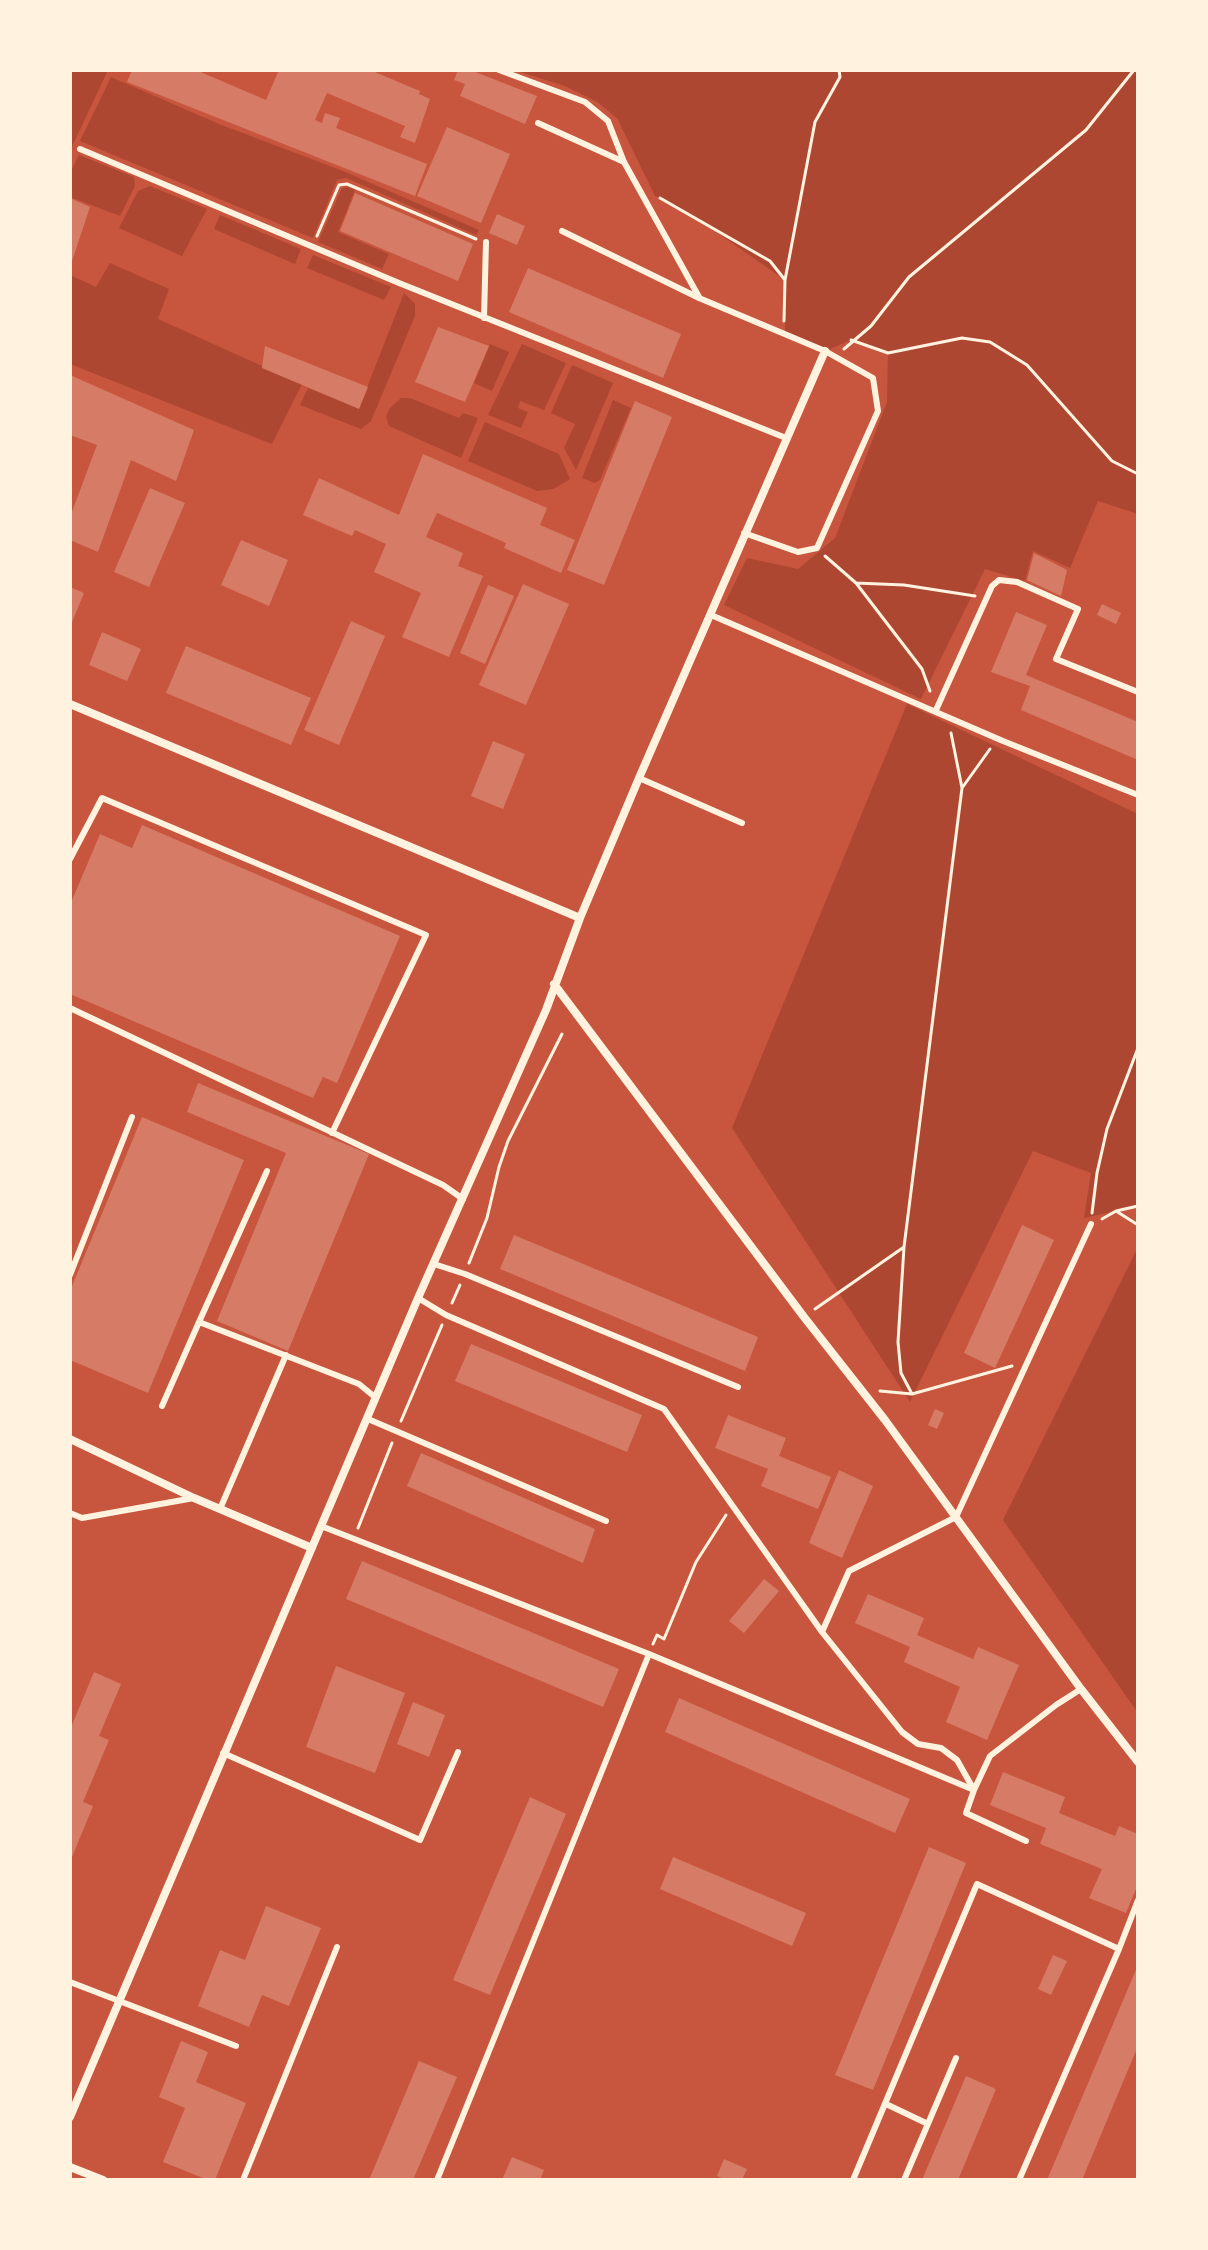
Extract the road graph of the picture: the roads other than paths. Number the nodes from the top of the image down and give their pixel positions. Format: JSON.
{"nodes":[{"id":1,"x":499,"y":70,"type":"edge"},
{"id":2,"x":538,"y":123,"type":"dead end"},
{"id":3,"x":80,"y":149,"type":"dead end"},
{"id":4,"x":624,"y":162,"type":"junction"},
{"id":5,"x":562,"y":231,"type":"dead end"},
{"id":6,"x":486,"y":242,"type":"road end"},
{"id":7,"x":699,"y":298,"type":"junction"},
{"id":8,"x":484,"y":318,"type":"junction"},
{"id":9,"x":825,"y":351,"type":"junction"},
{"id":10,"x":786,"y":438,"type":"junction"},
{"id":11,"x":744,"y":533,"type":"junction"},
{"id":12,"x":711,"y":615,"type":"junction"},
{"id":13,"x":1138,"y":692,"type":"edge"},
{"id":14,"x":70,"y":704,"type":"edge"},
{"id":15,"x":936,"y":710,"type":"junction"},
{"id":16,"x":639,"y":778,"type":"junction"},
{"id":17,"x":1138,"y":795,"type":"edge"},
{"id":18,"x":742,"y":823,"type":"dead end"},
{"id":19,"x":70,"y":859,"type":"edge"},
{"id":20,"x":580,"y":918,"type":"junction"},
{"id":21,"x":554,"y":984,"type":"junction"},
{"id":22,"x":70,"y":1008,"type":"edge"},
{"id":23,"x":132,"y":1117,"type":"dead end"},
{"id":24,"x":332,"y":1133,"type":"junction"},
{"id":25,"x":267,"y":1171,"type":"dead end"},
{"id":26,"x":463,"y":1199,"type":"junction"},
{"id":27,"x":1091,"y":1224,"type":"road end"},
{"id":28,"x":434,"y":1264,"type":"junction"},
{"id":29,"x":70,"y":1275,"type":"edge"},
{"id":30,"x":418,"y":1298,"type":"junction"},
{"id":31,"x":199,"y":1322,"type":"junction"},
{"id":32,"x":286,"y":1355,"type":"junction"},
{"id":33,"x":738,"y":1387,"type":"dead end"},
{"id":34,"x":376,"y":1398,"type":"junction"},
{"id":35,"x":162,"y":1406,"type":"dead end"},
{"id":36,"x":368,"y":1419,"type":"junction"},
{"id":37,"x":70,"y":1439,"type":"edge"},
{"id":38,"x":194,"y":1498,"type":"junction"},
{"id":39,"x":220,"y":1509,"type":"junction"},
{"id":40,"x":70,"y":1513,"type":"edge"},
{"id":41,"x":956,"y":1517,"type":"junction"},
{"id":42,"x":606,"y":1521,"type":"dead end"},
{"id":43,"x":321,"y":1526,"type":"junction"},
{"id":44,"x":312,"y":1548,"type":"junction"},
{"id":45,"x":822,"y":1632,"type":"junction"},
{"id":46,"x":649,"y":1654,"type":"junction"},
{"id":47,"x":1081,"y":1689,"type":"junction"},
{"id":48,"x":458,"y":1752,"type":"dead end"},
{"id":49,"x":223,"y":1753,"type":"junction"},
{"id":50,"x":1138,"y":1762,"type":"edge"},
{"id":51,"x":974,"y":1790,"type":"junction"},
{"id":52,"x":1026,"y":1841,"type":"dead end"},
{"id":53,"x":1138,"y":1900,"type":"edge"},
{"id":54,"x":1135,"y":1915,"type":"edge"},
{"id":55,"x":337,"y":1947,"type":"dead end"},
{"id":56,"x":1119,"y":1949,"type":"junction"},
{"id":57,"x":70,"y":1982,"type":"edge"},
{"id":58,"x":118,"y":2001,"type":"junction"},
{"id":59,"x":236,"y":2046,"type":"dead end"},
{"id":60,"x":956,"y":2058,"type":"dead end"},
{"id":61,"x":886,"y":2104,"type":"junction"},
{"id":62,"x":70,"y":2117,"type":"edge"},
{"id":63,"x":928,"y":2124,"type":"junction"},
{"id":64,"x":70,"y":2167,"type":"edge"},
{"id":65,"x":103,"y":2180,"type":"edge"},
{"id":66,"x":243,"y":2180,"type":"edge"},
{"id":67,"x":437,"y":2180,"type":"edge"},
{"id":68,"x":853,"y":2180,"type":"edge"},
{"id":69,"x":904,"y":2180,"type":"edge"},
{"id":70,"x":1019,"y":2180,"type":"edge"}],
"edges":[{"from":1,"to":4,"type":"lane"},
{"from":2,"to":4,"type":"lane"},
{"from":3,"to":8,"type":"lane"},
{"from":4,"to":7,"type":"lane"},
{"from":5,"to":7,"type":"lane"},
{"from":6,"to":8,"type":"lane"},
{"from":7,"to":9,"type":"lane"},
{"from":8,"to":10,"type":"lane"},
{"from":9,"to":10,"type":"street"},
{"from":9,"to":11,"type":"lane"},
{"from":10,"to":11,"type":"street"},
{"from":11,"to":12,"type":"street"},
{"from":12,"to":15,"type":"lane"},
{"from":12,"to":16,"type":"street"},
{"from":13,"to":15,"type":"lane"},
{"from":14,"to":20,"type":"street"},
{"from":15,"to":17,"type":"lane"},
{"from":16,"to":18,"type":"lane"},
{"from":16,"to":20,"type":"street"},
{"from":19,"to":24,"type":"lane"},
{"from":20,"to":21,"type":"street"},
{"from":21,"to":26,"type":"street"},
{"from":21,"to":41,"type":"street"},
{"from":22,"to":24,"type":"lane"},
{"from":23,"to":29,"type":"lane"},
{"from":24,"to":26,"type":"lane"},
{"from":25,"to":31,"type":"lane"},
{"from":26,"to":28,"type":"street"},
{"from":27,"to":41,"type":"lane"},
{"from":28,"to":30,"type":"street"},
{"from":28,"to":33,"type":"lane"},
{"from":30,"to":34,"type":"street"},
{"from":30,"to":45,"type":"lane"},
{"from":31,"to":32,"type":"lane"},
{"from":31,"to":35,"type":"lane"},
{"from":32,"to":34,"type":"lane"},
{"from":32,"to":39,"type":"lane"},
{"from":34,"to":36,"type":"street"},
{"from":36,"to":42,"type":"lane"},
{"from":36,"to":43,"type":"street"},
{"from":37,"to":38,"type":"street"},
{"from":38,"to":39,"type":"street"},
{"from":38,"to":40,"type":"lane"},
{"from":39,"to":44,"type":"street"},
{"from":41,"to":45,"type":"lane"},
{"from":41,"to":47,"type":"street"},
{"from":43,"to":44,"type":"street"},
{"from":43,"to":46,"type":"lane"},
{"from":44,"to":49,"type":"street"},
{"from":45,"to":51,"type":"lane"},
{"from":46,"to":51,"type":"lane"},
{"from":46,"to":67,"type":"lane"},
{"from":47,"to":50,"type":"street"},
{"from":47,"to":51,"type":"lane"},
{"from":48,"to":49,"type":"lane"},
{"from":49,"to":58,"type":"street"},
{"from":51,"to":52,"type":"lane"},
{"from":53,"to":54,"type":"lane"},
{"from":54,"to":56,"type":"lane"},
{"from":55,"to":66,"type":"lane"},
{"from":56,"to":61,"type":"lane"},
{"from":56,"to":70,"type":"lane"},
{"from":57,"to":58,"type":"lane"},
{"from":58,"to":59,"type":"lane"},
{"from":58,"to":62,"type":"street"},
{"from":60,"to":63,"type":"lane"},
{"from":61,"to":63,"type":"lane"},
{"from":61,"to":68,"type":"lane"},
{"from":63,"to":69,"type":"lane"},
{"from":64,"to":65,"type":"street"}]}
